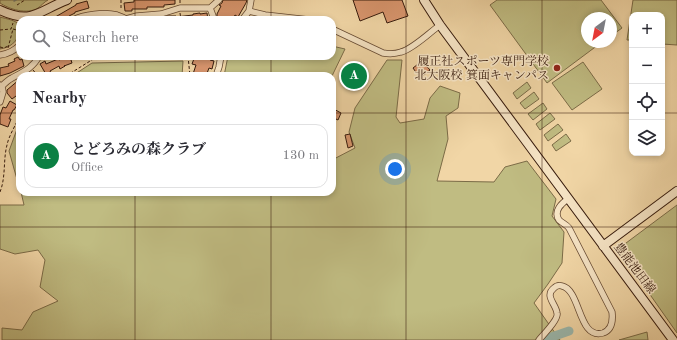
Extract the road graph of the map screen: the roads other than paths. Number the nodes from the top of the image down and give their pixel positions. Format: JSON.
{"nodes":[{"id":1,"x":67,"y":0,"type":"edge"},
{"id":2,"x":219,"y":0,"type":"edge"},
{"id":3,"x":251,"y":0,"type":"edge"},
{"id":4,"x":424,"y":0,"type":"edge"},
{"id":5,"x":210,"y":8,"type":"junction"},
{"id":6,"x":0,"y":10,"type":"edge"},
{"id":7,"x":249,"y":11,"type":"junction"},
{"id":8,"x":16,"y":16,"type":"edge"},
{"id":9,"x":33,"y":16,"type":"edge"},
{"id":10,"x":86,"y":16,"type":"edge"},
{"id":11,"x":120,"y":16,"type":"edge"},
{"id":12,"x":136,"y":16,"type":"edge"},
{"id":13,"x":213,"y":16,"type":"edge"},
{"id":14,"x":245,"y":16,"type":"edge"},
{"id":15,"x":274,"y":16,"type":"edge"},
{"id":16,"x":440,"y":25,"type":"junction"},
{"id":17,"x":336,"y":31,"type":"edge"},
{"id":18,"x":16,"y":50,"type":"edge"},
{"id":19,"x":0,"y":55,"type":"edge"},
{"id":20,"x":37,"y":60,"type":"edge"},
{"id":21,"x":220,"y":60,"type":"edge"},
{"id":22,"x":23,"y":72,"type":"edge"},
{"id":23,"x":217,"y":72,"type":"edge"},
{"id":24,"x":16,"y":75,"type":"edge"},
{"id":25,"x":1,"y":85,"type":"edge"},
{"id":26,"x":0,"y":102,"type":"edge"},
{"id":27,"x":677,"y":191,"type":"edge"},
{"id":28,"x":568,"y":199,"type":"junction"},
{"id":29,"x":603,"y":246,"type":"junction"},
{"id":30,"x":538,"y":340,"type":"edge"},
{"id":31,"x":673,"y":340,"type":"edge"}],
"edges":[{"from":1,"to":9,"type":"street"},
{"from":2,"to":5,"type":"street"},
{"from":3,"to":7,"type":"street"},
{"from":4,"to":16,"type":"street"},
{"from":5,"to":12,"type":"street"},
{"from":5,"to":13,"type":"street"},
{"from":6,"to":8,"type":"street"},
{"from":7,"to":14,"type":"street"},
{"from":7,"to":15,"type":"street"},
{"from":10,"to":11,"type":"street"},
{"from":16,"to":17,"type":"street"},
{"from":16,"to":28,"type":"street"},
{"from":18,"to":19,"type":"street"},
{"from":20,"to":22,"type":"street"},
{"from":21,"to":23,"type":"street"},
{"from":24,"to":25,"type":"street"},
{"from":25,"to":26,"type":"street"},
{"from":27,"to":29,"type":"street","name":"豊能池田線"},
{"from":28,"to":29,"type":"street"},
{"from":28,"to":30,"type":"street"},
{"from":29,"to":31,"type":"street","name":"豊能池田線"}]}
